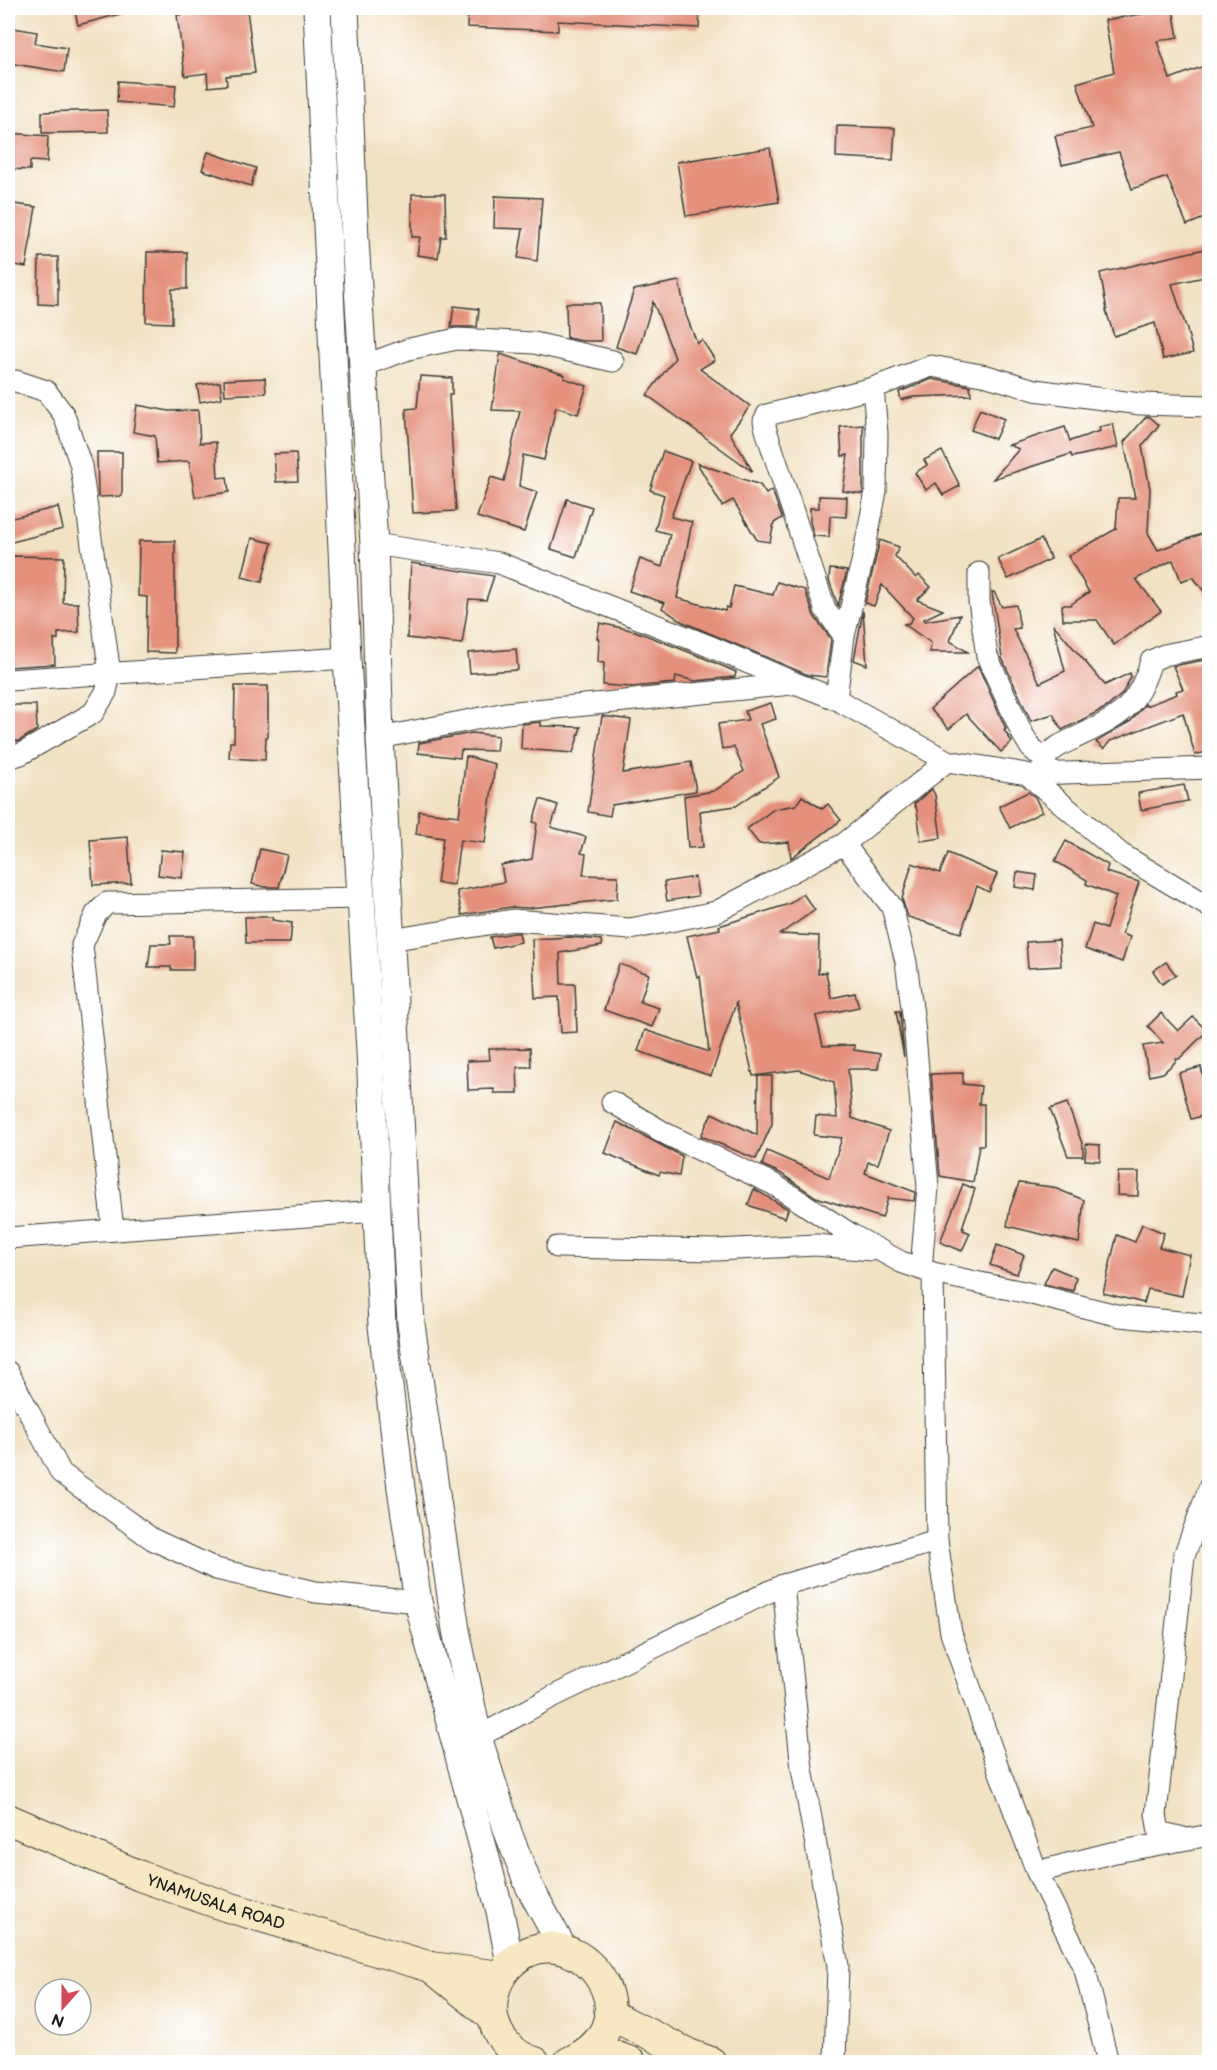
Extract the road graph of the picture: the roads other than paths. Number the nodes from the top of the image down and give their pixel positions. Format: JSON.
{"nodes":[{"id":1,"x":317,"y":8,"type":"edge"},
{"id":2,"x":345,"y":8,"type":"edge"},
{"id":3,"x":613,"y":362,"type":"dead end"},
{"id":4,"x":362,"y":366,"type":"junction"},
{"id":5,"x":8,"y":381,"type":"edge"},
{"id":6,"x":873,"y":388,"type":"junction"},
{"id":7,"x":1209,"y":406,"type":"edge"},
{"id":8,"x":374,"y":544,"type":"junction"},
{"id":9,"x":979,"y":573,"type":"dead end"},
{"id":10,"x":844,"y":636,"type":"junction"},
{"id":11,"x":1209,"y":646,"type":"edge"},
{"id":12,"x":347,"y":658,"type":"junction"},
{"id":13,"x":110,"y":675,"type":"junction"},
{"id":14,"x":8,"y":680,"type":"edge"},
{"id":15,"x":795,"y":683,"type":"junction"},
{"id":16,"x":836,"y":699,"type":"junction"},
{"id":17,"x":380,"y":738,"type":"junction"},
{"id":18,"x":8,"y":758,"type":"edge"},
{"id":19,"x":947,"y":761,"type":"junction"},
{"id":20,"x":1047,"y":766,"type":"junction"},
{"id":21,"x":1209,"y":768,"type":"edge"},
{"id":22,"x":1027,"y":774,"type":"junction"},
{"id":23,"x":844,"y":844,"type":"junction"},
{"id":24,"x":361,"y":898,"type":"junction"},
{"id":25,"x":1209,"y":907,"type":"edge"},
{"id":26,"x":390,"y":940,"type":"junction"},
{"id":27,"x":612,"y":1102,"type":"dead end"},
{"id":28,"x":377,"y":1212,"type":"junction"},
{"id":29,"x":113,"y":1230,"type":"junction"},
{"id":30,"x":8,"y":1238,"type":"edge"},
{"id":31,"x":557,"y":1247,"type":"dead end"},
{"id":32,"x":881,"y":1251,"type":"junction"},
{"id":33,"x":927,"y":1271,"type":"junction"},
{"id":34,"x":1209,"y":1325,"type":"edge"},
{"id":35,"x":8,"y":1372,"type":"edge"},
{"id":36,"x":1209,"y":1486,"type":"edge"},
{"id":37,"x":937,"y":1541,"type":"junction"},
{"id":38,"x":783,"y":1585,"type":"junction"},
{"id":39,"x":418,"y":1602,"type":"junction"},
{"id":40,"x":478,"y":1737,"type":"junction"},
{"id":41,"x":8,"y":1819,"type":"edge"},
{"id":42,"x":1209,"y":1835,"type":"edge"},
{"id":43,"x":1183,"y":1838,"type":"junction"},
{"id":44,"x":1037,"y":1872,"type":"junction"},
{"id":45,"x":564,"y":1950,"type":"junction"},
{"id":46,"x":431,"y":1967,"type":"junction"},
{"id":47,"x":506,"y":1970,"type":"junction"},
{"id":48,"x":609,"y":2014,"type":"junction"},
{"id":49,"x":493,"y":2017,"type":"junction"},
{"id":50,"x":582,"y":2057,"type":"edge"},
{"id":51,"x":536,"y":2062,"type":"edge"},
{"id":52,"x":631,"y":2062,"type":"edge"},
{"id":53,"x":711,"y":2062,"type":"edge"},
{"id":54,"x":835,"y":2062,"type":"edge"},
{"id":55,"x":1108,"y":2062,"type":"edge"}],
"edges":[{"from":1,"to":12,"type":"street"},
{"from":2,"to":4,"type":"street"},
{"from":3,"to":4,"type":"street"},
{"from":4,"to":8,"type":"street"},
{"from":5,"to":13,"type":"street"},
{"from":6,"to":7,"type":"street"},
{"from":6,"to":10,"type":"street"},
{"from":6,"to":10,"type":"street"},
{"from":8,"to":15,"type":"street"},
{"from":8,"to":17,"type":"street"},
{"from":9,"to":20,"type":"street"},
{"from":10,"to":16,"type":"street"},
{"from":11,"to":20,"type":"street"},
{"from":12,"to":13,"type":"street"},
{"from":12,"to":24,"type":"street"},
{"from":13,"to":14,"type":"street"},
{"from":13,"to":18,"type":"street"},
{"from":15,"to":16,"type":"street"},
{"from":15,"to":17,"type":"street"},
{"from":16,"to":19,"type":"street"},
{"from":17,"to":26,"type":"street"},
{"from":19,"to":22,"type":"street"},
{"from":19,"to":23,"type":"street"},
{"from":20,"to":21,"type":"street"},
{"from":20,"to":22,"type":"street"},
{"from":22,"to":25,"type":"street"},
{"from":23,"to":26,"type":"street"},
{"from":23,"to":33,"type":"street"},
{"from":24,"to":28,"type":"street"},
{"from":24,"to":29,"type":"street"},
{"from":26,"to":40,"type":"street"},
{"from":27,"to":32,"type":"street"},
{"from":28,"to":29,"type":"street"},
{"from":28,"to":39,"type":"street"},
{"from":29,"to":30,"type":"street"},
{"from":31,"to":32,"type":"street"},
{"from":32,"to":33,"type":"street"},
{"from":33,"to":34,"type":"street"},
{"from":33,"to":37,"type":"street"},
{"from":35,"to":39,"type":"street"},
{"from":36,"to":43,"type":"street"},
{"from":37,"to":38,"type":"street"},
{"from":37,"to":44,"type":"street"},
{"from":38,"to":40,"type":"street"},
{"from":38,"to":54,"type":"street"},
{"from":39,"to":47,"type":"street"},
{"from":40,"to":45,"type":"street"},
{"from":41,"to":46,"type":"main road","name":"YNAMUSALA ROAD"},
{"from":42,"to":43,"type":"street"},
{"from":43,"to":44,"type":"street"},
{"from":44,"to":55,"type":"street"},
{"from":45,"to":47,"type":"main road"},
{"from":45,"to":48,"type":"main road"},
{"from":46,"to":47,"type":"main road"},
{"from":46,"to":49,"type":"main road"},
{"from":47,"to":49,"type":"main road"},
{"from":48,"to":50,"type":"main road"},
{"from":48,"to":53,"type":"main road"},
{"from":49,"to":51,"type":"main road"},
{"from":50,"to":52,"type":"main road"}]}
